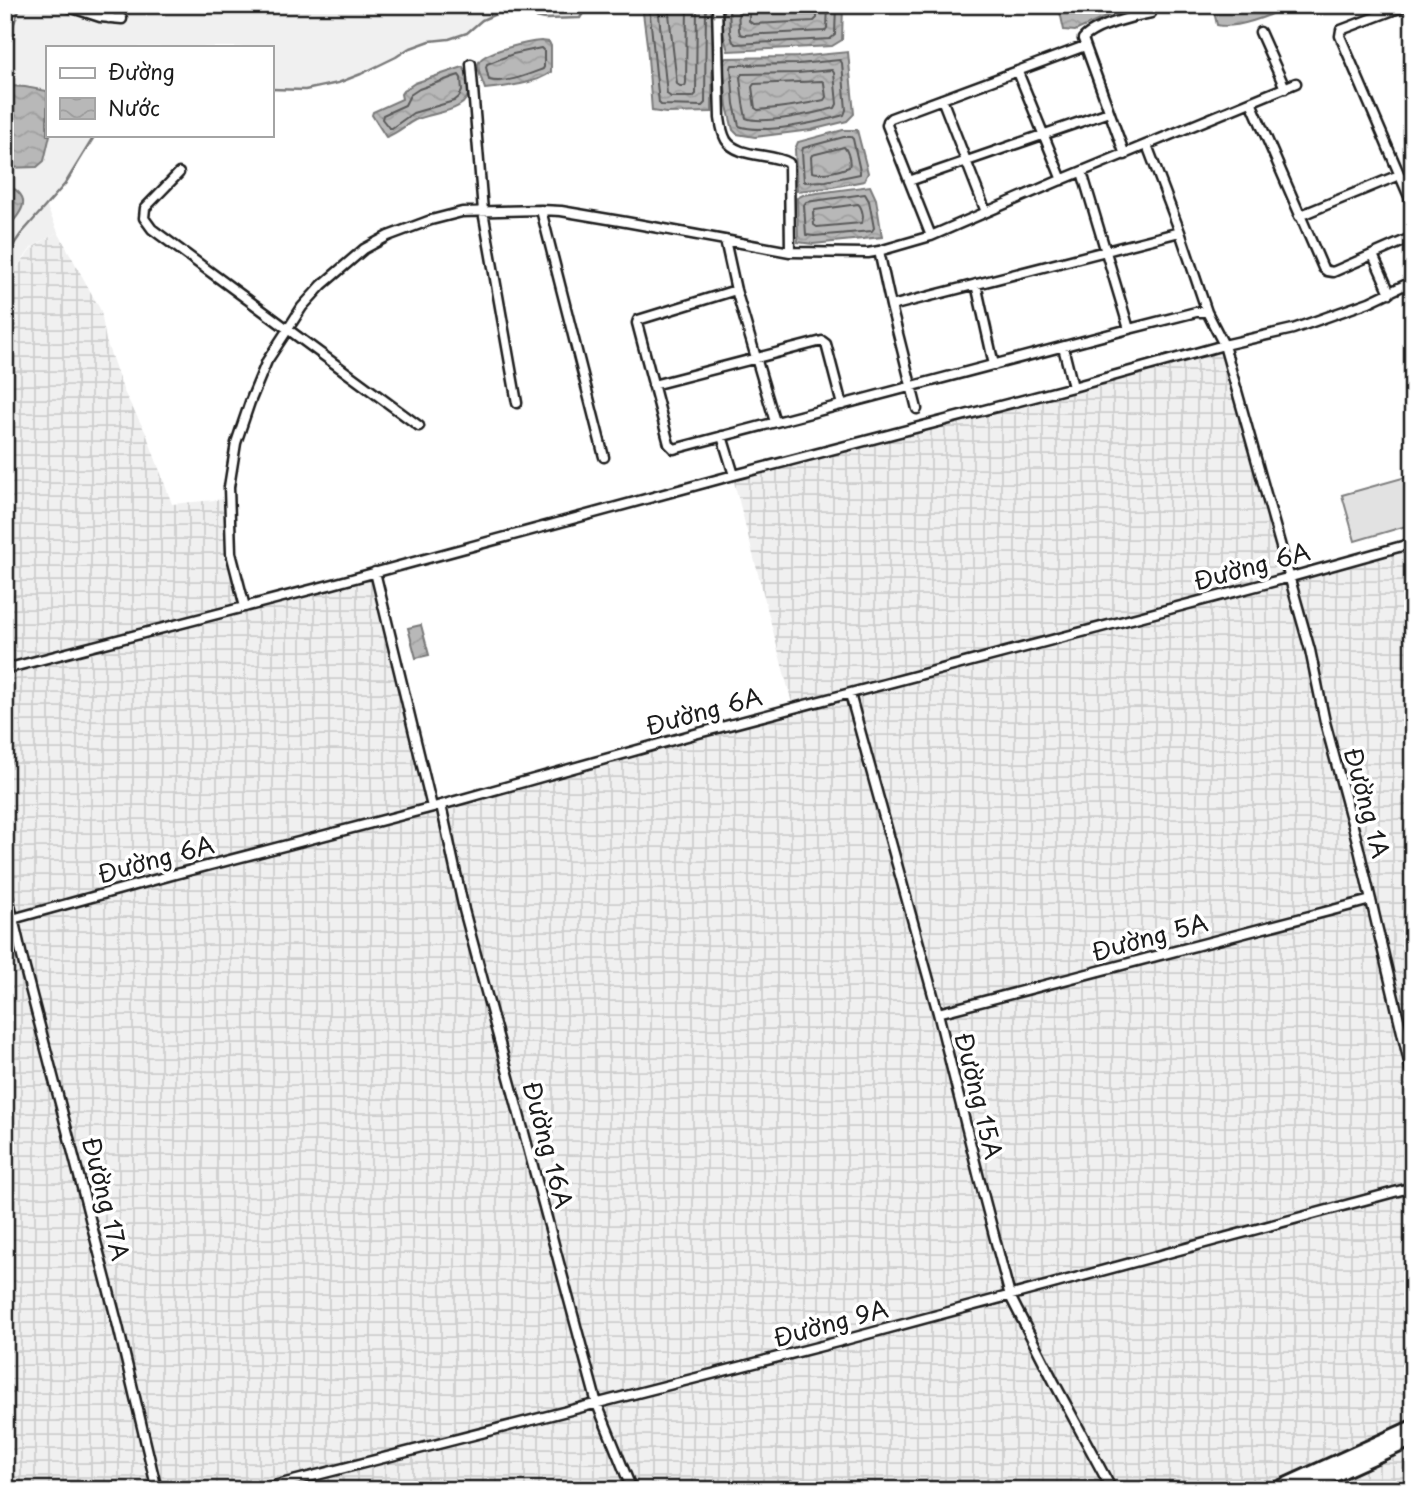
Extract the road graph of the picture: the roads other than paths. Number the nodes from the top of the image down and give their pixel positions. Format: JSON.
{"nodes":[{"id":1,"x":63,"y":5,"type":"edge"},
{"id":2,"x":113,"y":5,"type":"edge"},
{"id":3,"x":717,"y":5,"type":"edge"},
{"id":4,"x":1407,"y":5,"type":"edge"},
{"id":5,"x":1151,"y":13,"type":"dead end"},
{"id":6,"x":108,"y":18,"type":"junction"},
{"id":7,"x":122,"y":19,"type":"dead end"},
{"id":8,"x":1260,"y":32,"type":"dead end"},
{"id":9,"x":1085,"y":47,"type":"junction"},
{"id":10,"x":471,"y":64,"type":"dead end"},
{"id":11,"x":1018,"y":72,"type":"junction"},
{"id":12,"x":1296,"y":83,"type":"dead end"},
{"id":13,"x":1285,"y":88,"type":"junction"},
{"id":14,"x":942,"y":99,"type":"junction"},
{"id":15,"x":1251,"y":102,"type":"junction"},
{"id":16,"x":1109,"y":112,"type":"junction"},
{"id":17,"x":1043,"y":134,"type":"junction"},
{"id":18,"x":1147,"y":145,"type":"junction"},
{"id":19,"x":1125,"y":155,"type":"junction"},
{"id":20,"x":965,"y":160,"type":"junction"},
{"id":21,"x":1082,"y":172,"type":"junction"},
{"id":22,"x":179,"y":173,"type":"dead end"},
{"id":23,"x":1399,"y":175,"type":"junction"},
{"id":24,"x":1062,"y":180,"type":"junction"},
{"id":25,"x":909,"y":181,"type":"junction"},
{"id":26,"x":1413,"y":206,"type":"edge"},
{"id":27,"x":541,"y":210,"type":"junction"},
{"id":28,"x":482,"y":211,"type":"junction"},
{"id":29,"x":986,"y":212,"type":"junction"},
{"id":30,"x":1299,"y":216,"type":"junction"},
{"id":31,"x":1180,"y":232,"type":"junction"},
{"id":32,"x":930,"y":236,"type":"junction"},
{"id":33,"x":1413,"y":237,"type":"edge"},
{"id":34,"x":725,"y":240,"type":"junction"},
{"id":35,"x":879,"y":251,"type":"junction"},
{"id":36,"x":1106,"y":251,"type":"junction"},
{"id":37,"x":790,"y":252,"type":"junction"},
{"id":38,"x":1373,"y":255,"type":"junction"},
{"id":39,"x":1413,"y":281,"type":"edge"},
{"id":40,"x":976,"y":284,"type":"junction"},
{"id":41,"x":736,"y":290,"type":"junction"},
{"id":42,"x":1391,"y":293,"type":"junction"},
{"id":43,"x":891,"y":306,"type":"junction"},
{"id":44,"x":1207,"y":312,"type":"junction"},
{"id":45,"x":288,"y":329,"type":"junction"},
{"id":46,"x":1129,"y":329,"type":"junction"},
{"id":47,"x":1224,"y":345,"type":"junction"},
{"id":48,"x":1063,"y":347,"type":"junction"},
{"id":49,"x":757,"y":358,"type":"junction"},
{"id":50,"x":994,"y":365,"type":"junction"},
{"id":51,"x":653,"y":385,"type":"junction"},
{"id":52,"x":911,"y":387,"type":"junction"},
{"id":53,"x":1073,"y":387,"type":"junction"},
{"id":54,"x":517,"y":403,"type":"dead end"},
{"id":55,"x":842,"y":405,"type":"junction"},
{"id":56,"x":918,"y":409,"type":"dead end"},
{"id":57,"x":775,"y":422,"type":"junction"},
{"id":58,"x":419,"y":426,"type":"dead end"},
{"id":59,"x":722,"y":436,"type":"junction"},
{"id":60,"x":604,"y":457,"type":"dead end"},
{"id":61,"x":734,"y":475,"type":"junction"},
{"id":62,"x":1413,"y":543,"type":"edge"},
{"id":63,"x":375,"y":572,"type":"junction"},
{"id":64,"x":1291,"y":577,"type":"junction"},
{"id":65,"x":245,"y":607,"type":"junction"},
{"id":66,"x":5,"y":669,"type":"edge"},
{"id":67,"x":850,"y":694,"type":"junction"},
{"id":68,"x":436,"y":806,"type":"junction"},
{"id":69,"x":5,"y":884,"type":"edge"},
{"id":70,"x":1371,"y":900,"type":"junction"},
{"id":71,"x":10,"y":920,"type":"edge"},
{"id":72,"x":938,"y":1013,"type":"junction"},
{"id":73,"x":1413,"y":1079,"type":"edge"},
{"id":74,"x":1413,"y":1187,"type":"edge"},
{"id":75,"x":1010,"y":1296,"type":"junction"},
{"id":76,"x":597,"y":1404,"type":"junction"},
{"id":77,"x":1413,"y":1427,"type":"edge"},
{"id":78,"x":1413,"y":1439,"type":"edge"},
{"id":79,"x":157,"y":1490,"type":"edge"},
{"id":80,"x":258,"y":1490,"type":"edge"},
{"id":81,"x":632,"y":1490,"type":"edge"},
{"id":82,"x":1112,"y":1490,"type":"edge"},
{"id":83,"x":1275,"y":1490,"type":"edge"},
{"id":84,"x":1301,"y":1490,"type":"edge"}],
"edges":[{"from":1,"to":6,"type":"street"},
{"from":2,"to":6,"type":"street"},
{"from":3,"to":37,"type":"street"},
{"from":4,"to":23,"type":"street"},
{"from":5,"to":9,"type":"street"},
{"from":6,"to":7,"type":"street"},
{"from":8,"to":13,"type":"street"},
{"from":9,"to":11,"type":"street"},
{"from":9,"to":16,"type":"street"},
{"from":10,"to":28,"type":"street"},
{"from":11,"to":14,"type":"street"},
{"from":11,"to":17,"type":"street"},
{"from":12,"to":13,"type":"street"},
{"from":13,"to":15,"type":"street"},
{"from":14,"to":20,"type":"street"},
{"from":14,"to":25,"type":"street"},
{"from":15,"to":18,"type":"street"},
{"from":15,"to":30,"type":"street"},
{"from":16,"to":17,"type":"street"},
{"from":16,"to":19,"type":"street"},
{"from":17,"to":20,"type":"street"},
{"from":17,"to":24,"type":"street"},
{"from":18,"to":19,"type":"street"},
{"from":18,"to":31,"type":"street","name":"Đường 1A"},
{"from":19,"to":21,"type":"street"},
{"from":20,"to":25,"type":"street"},
{"from":20,"to":29,"type":"street"},
{"from":21,"to":24,"type":"street"},
{"from":21,"to":36,"type":"street"},
{"from":22,"to":45,"type":"street"},
{"from":23,"to":26,"type":"street"},
{"from":23,"to":30,"type":"street"},
{"from":24,"to":29,"type":"street"},
{"from":25,"to":32,"type":"street"},
{"from":27,"to":28,"type":"street"},
{"from":27,"to":34,"type":"street"},
{"from":27,"to":60,"type":"street"},
{"from":28,"to":45,"type":"street"},
{"from":28,"to":54,"type":"street"},
{"from":29,"to":32,"type":"street"},
{"from":30,"to":38,"type":"street"},
{"from":31,"to":36,"type":"street"},
{"from":31,"to":44,"type":"street","name":"Đường 1A"},
{"from":32,"to":35,"type":"street"},
{"from":33,"to":38,"type":"street"},
{"from":34,"to":37,"type":"street"},
{"from":34,"to":41,"type":"street"},
{"from":35,"to":37,"type":"street"},
{"from":35,"to":43,"type":"street"},
{"from":36,"to":40,"type":"street"},
{"from":36,"to":46,"type":"street"},
{"from":38,"to":42,"type":"street"},
{"from":39,"to":42,"type":"street"},
{"from":40,"to":43,"type":"street"},
{"from":40,"to":50,"type":"street"},
{"from":41,"to":49,"type":"street"},
{"from":41,"to":51,"type":"street"},
{"from":42,"to":47,"type":"street"},
{"from":43,"to":52,"type":"street"},
{"from":44,"to":46,"type":"street"},
{"from":44,"to":47,"type":"street","name":"Đường 1A"},
{"from":45,"to":58,"type":"street"},
{"from":45,"to":65,"type":"street"},
{"from":46,"to":48,"type":"street"},
{"from":47,"to":53,"type":"street"},
{"from":47,"to":64,"type":"street","name":"Đường 1A"},
{"from":48,"to":50,"type":"street"},
{"from":48,"to":53,"type":"street"},
{"from":49,"to":51,"type":"street"},
{"from":49,"to":55,"type":"street"},
{"from":49,"to":57,"type":"street"},
{"from":50,"to":52,"type":"street"},
{"from":51,"to":59,"type":"street"},
{"from":52,"to":55,"type":"street"},
{"from":52,"to":56,"type":"street"},
{"from":53,"to":61,"type":"street"},
{"from":55,"to":57,"type":"street"},
{"from":57,"to":59,"type":"street"},
{"from":59,"to":61,"type":"street"},
{"from":61,"to":63,"type":"street"},
{"from":62,"to":64,"type":"street","name":"Đường 6A"},
{"from":63,"to":65,"type":"street"},
{"from":63,"to":68,"type":"street","name":"Đường 16A"},
{"from":64,"to":67,"type":"street","name":"Đường 6A"},
{"from":64,"to":70,"type":"street","name":"Đường 1A"},
{"from":65,"to":66,"type":"street"},
{"from":67,"to":68,"type":"street","name":"Đường 6A"},
{"from":67,"to":72,"type":"street","name":"Đường 15A"},
{"from":68,"to":71,"type":"street","name":"Đường 6A"},
{"from":68,"to":76,"type":"street","name":"Đường 16A"},
{"from":69,"to":71,"type":"street","name":"Đường 17A"},
{"from":70,"to":72,"type":"street","name":"Đường 5A"},
{"from":70,"to":73,"type":"street","name":"Đường 1A"},
{"from":71,"to":79,"type":"street","name":"Đường 17A"},
{"from":72,"to":75,"type":"street","name":"Đường 15A"},
{"from":74,"to":75,"type":"street","name":"Đường 9A"},
{"from":75,"to":76,"type":"street","name":"Đường 9A"},
{"from":75,"to":82,"type":"street","name":"Đường 15A"},
{"from":76,"to":80,"type":"street","name":"Đường 9A"},
{"from":76,"to":81,"type":"street","name":"Đường 16A"},
{"from":77,"to":83,"type":"street"},
{"from":78,"to":84,"type":"street"}]}
